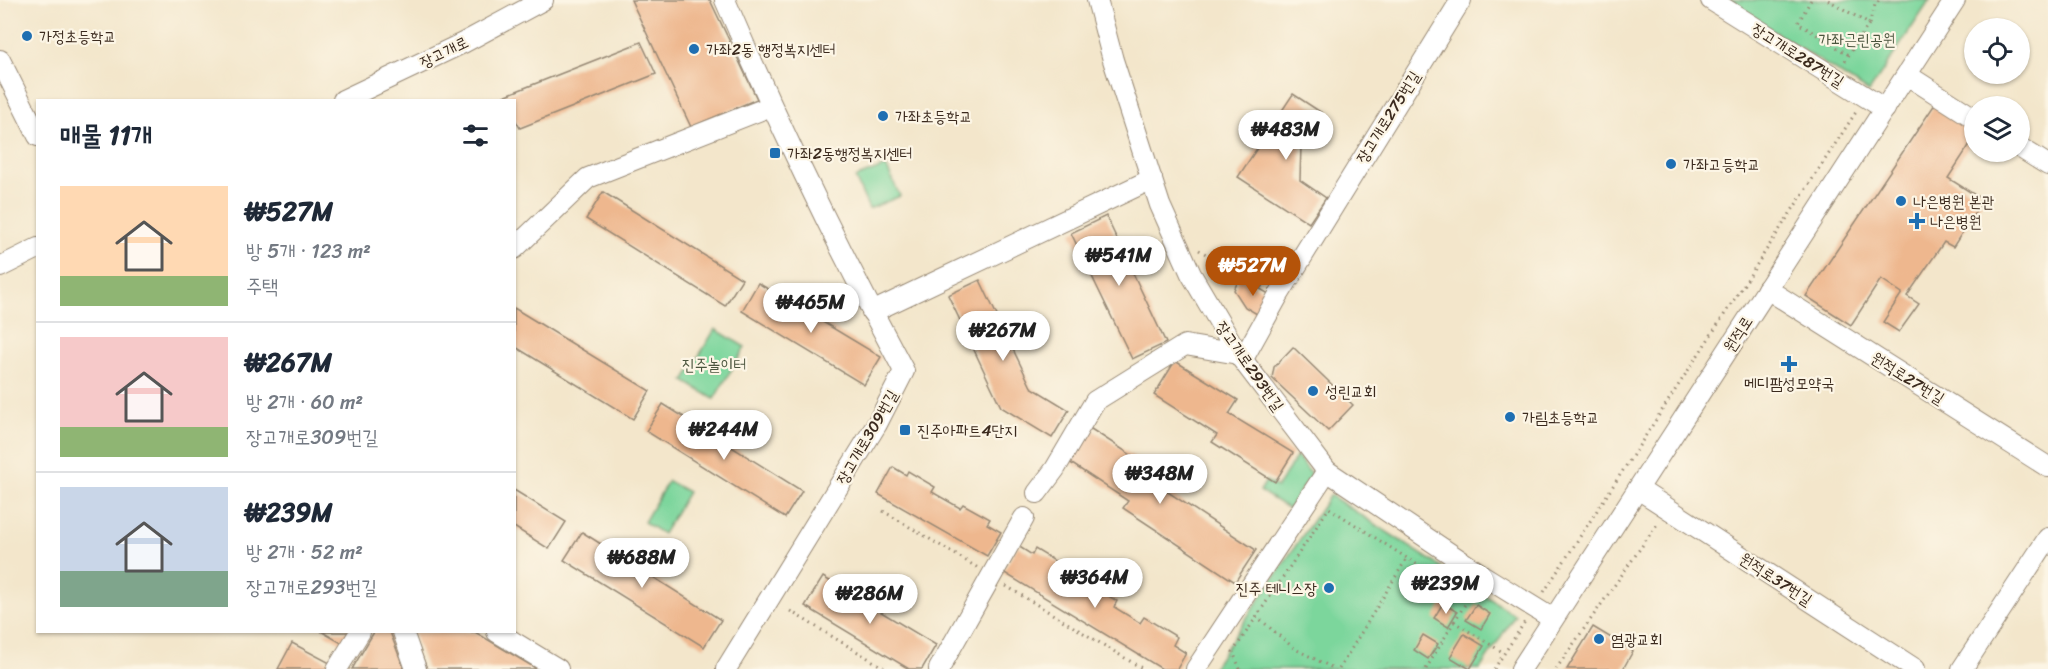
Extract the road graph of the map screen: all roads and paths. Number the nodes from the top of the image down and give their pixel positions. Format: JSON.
{"nodes":[{"id":1,"x":543,"y":0,"type":"edge"},
{"id":2,"x":725,"y":0,"type":"edge"},
{"id":3,"x":1097,"y":0,"type":"edge"},
{"id":4,"x":1461,"y":0,"type":"edge"},
{"id":5,"x":1711,"y":0,"type":"edge"},
{"id":6,"x":1811,"y":0,"type":"edge"},
{"id":7,"x":1828,"y":0,"type":"edge"},
{"id":8,"x":1880,"y":0,"type":"edge"},
{"id":9,"x":1955,"y":0,"type":"edge"},
{"id":10,"x":1869,"y":24,"type":"junction"},
{"id":11,"x":0,"y":60,"type":"edge"},
{"id":12,"x":1907,"y":75,"type":"junction"},
{"id":13,"x":1865,"y":97,"type":"junction"},
{"id":14,"x":346,"y":99,"type":"edge"},
{"id":15,"x":771,"y":106,"type":"junction"},
{"id":16,"x":1885,"y":109,"type":"junction"},
{"id":17,"x":1964,"y":112,"type":"edge"},
{"id":18,"x":36,"y":132,"type":"edge"},
{"id":19,"x":2030,"y":154,"type":"edge"},
{"id":20,"x":2048,"y":165,"type":"edge"},
{"id":21,"x":1152,"y":179,"type":"junction"},
{"id":22,"x":1173,"y":235,"type":"junction"},
{"id":23,"x":516,"y":247,"type":"edge"},
{"id":24,"x":36,"y":249,"type":"edge"},
{"id":25,"x":0,"y":267,"type":"edge"},
{"id":26,"x":1767,"y":289,"type":"junction"},
{"id":27,"x":1278,"y":296,"type":"junction"},
{"id":28,"x":872,"y":312,"type":"junction"},
{"id":29,"x":1240,"y":357,"type":"junction"},
{"id":30,"x":2048,"y":467,"type":"edge"},
{"id":31,"x":1327,"y":471,"type":"junction"},
{"id":32,"x":1638,"y":489,"type":"junction"},
{"id":33,"x":1038,"y":493,"type":"dead end"},
{"id":34,"x":1668,"y":508,"type":"junction"},
{"id":35,"x":883,"y":511,"type":"dead end"},
{"id":36,"x":1024,"y":518,"type":"dead end"},
{"id":37,"x":2048,"y":538,"type":"edge"},
{"id":38,"x":1407,"y":558,"type":"junction"},
{"id":39,"x":991,"y":576,"type":"junction"},
{"id":40,"x":1534,"y":608,"type":"junction"},
{"id":41,"x":790,"y":610,"type":"dead end"},
{"id":42,"x":1257,"y":616,"type":"junction"},
{"id":43,"x":1553,"y":620,"type":"junction"},
{"id":44,"x":1454,"y":622,"type":"junction"},
{"id":45,"x":359,"y":633,"type":"edge"},
{"id":46,"x":403,"y":633,"type":"edge"},
{"id":47,"x":499,"y":633,"type":"edge"},
{"id":48,"x":1504,"y":653,"type":"junction"},
{"id":49,"x":343,"y":665,"type":"edge"},
{"id":50,"x":416,"y":669,"type":"edge"},
{"id":51,"x":558,"y":669,"type":"edge"},
{"id":52,"x":726,"y":669,"type":"edge"},
{"id":53,"x":886,"y":669,"type":"edge"},
{"id":54,"x":939,"y":669,"type":"edge"},
{"id":55,"x":1143,"y":669,"type":"edge"},
{"id":56,"x":1197,"y":669,"type":"edge"},
{"id":57,"x":1240,"y":669,"type":"edge"},
{"id":58,"x":1327,"y":669,"type":"edge"},
{"id":59,"x":1336,"y":669,"type":"edge"},
{"id":60,"x":1426,"y":669,"type":"edge"},
{"id":61,"x":1494,"y":669,"type":"edge"},
{"id":62,"x":1521,"y":669,"type":"edge"},
{"id":63,"x":1556,"y":669,"type":"edge"},
{"id":64,"x":1915,"y":669,"type":"edge"},
{"id":65,"x":1962,"y":669,"type":"edge"}],
"edges":[{"from":1,"to":14,"type":"street","name":"장고개로"},
{"from":2,"to":15,"type":"street","name":"장고개로309번길"},
{"from":3,"to":21,"type":"street","name":"장고개로293번길"},
{"from":4,"to":27,"type":"street","name":"장고개로275번길"},
{"from":5,"to":13,"type":"street","name":"장고개로287번길"},
{"from":6,"to":10,"type":"path"},
{"from":7,"to":10,"type":"path"},
{"from":8,"to":10,"type":"path"},
{"from":9,"to":12,"type":"street","name":"원적로"},
{"from":11,"to":18,"type":"street"},
{"from":12,"to":16,"type":"street","name":"원적로"},
{"from":12,"to":17,"type":"street"},
{"from":13,"to":16,"type":"street","name":"장고개로287번길"},
{"from":13,"to":40,"type":"path"},
{"from":15,"to":23,"type":"street"},
{"from":15,"to":28,"type":"street","name":"장고개로309번길"},
{"from":16,"to":26,"type":"street","name":"원적로"},
{"from":19,"to":20,"type":"street"},
{"from":21,"to":22,"type":"street","name":"장고개로293번길"},
{"from":21,"to":28,"type":"street"},
{"from":22,"to":27,"type":"path"},
{"from":22,"to":29,"type":"street","name":"장고개로293번길"},
{"from":24,"to":25,"type":"street"},
{"from":26,"to":30,"type":"street","name":"원적로27번길"},
{"from":26,"to":32,"type":"street","name":"원적로"},
{"from":27,"to":29,"type":"street","name":"장고개로275번길"},
{"from":28,"to":52,"type":"street","name":"장고개로309번길"},
{"from":29,"to":31,"type":"street","name":"장고개로293번길"},
{"from":29,"to":33,"type":"street"},
{"from":31,"to":40,"type":"street","name":"장고개로293번길"},
{"from":31,"to":56,"type":"street"},
{"from":32,"to":34,"type":"street","name":"원적로37번길"},
{"from":32,"to":43,"type":"street","name":"원적로"},
{"from":34,"to":63,"type":"path"},
{"from":34,"to":64,"type":"street","name":"원적로37번길"},
{"from":35,"to":39,"type":"path"},
{"from":36,"to":39,"type":"street"},
{"from":37,"to":65,"type":"street"},
{"from":38,"to":42,"type":"path"},
{"from":38,"to":44,"type":"path"},
{"from":38,"to":59,"type":"path"},
{"from":39,"to":54,"type":"street"},
{"from":39,"to":55,"type":"path"},
{"from":40,"to":43,"type":"street","name":"장고개로293번길"},
{"from":40,"to":48,"type":"path"},
{"from":41,"to":53,"type":"path"},
{"from":42,"to":57,"type":"path"},
{"from":42,"to":59,"type":"path"},
{"from":43,"to":62,"type":"street","name":"원적로"},
{"from":44,"to":48,"type":"path"},
{"from":44,"to":60,"type":"path"},
{"from":45,"to":49,"type":"street"},
{"from":46,"to":50,"type":"street"},
{"from":47,"to":51,"type":"street"},
{"from":48,"to":61,"type":"path"},
{"from":58,"to":59,"type":"path"}]}
